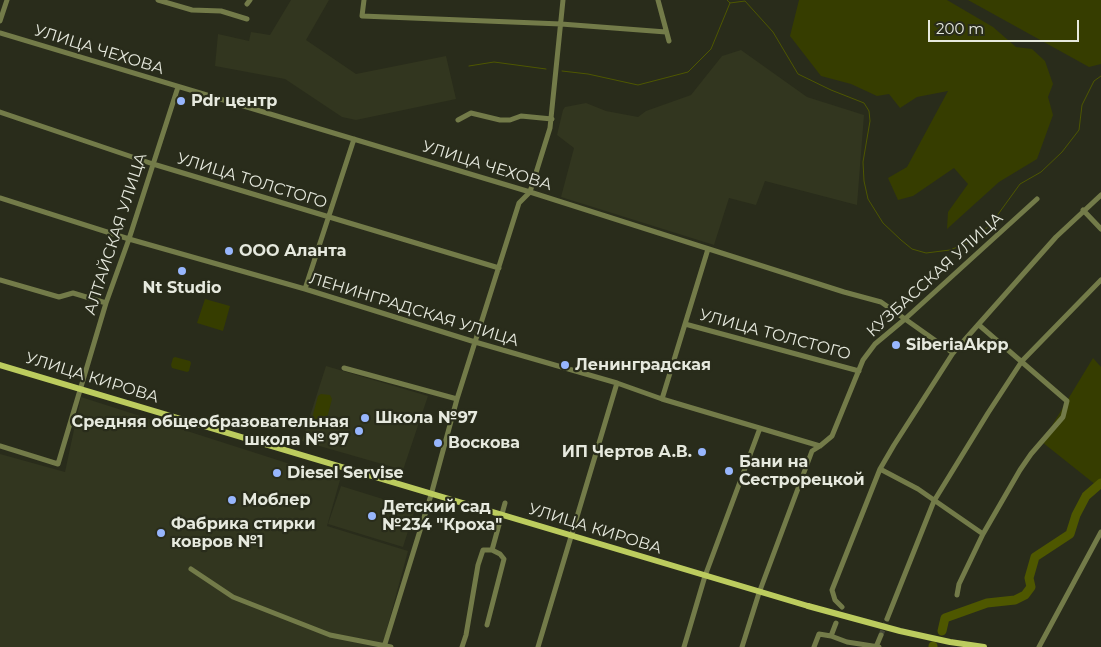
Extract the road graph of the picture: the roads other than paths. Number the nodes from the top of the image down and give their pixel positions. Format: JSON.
{"nodes":[{"id":1,"x":7,"y":0,"type":"edge"},
{"id":2,"x":158,"y":0,"type":"edge"},
{"id":3,"x":364,"y":0,"type":"edge"},
{"id":4,"x":562,"y":0,"type":"edge"},
{"id":5,"x":658,"y":0,"type":"edge"},
{"id":6,"x":247,"y":19,"type":"dead end"},
{"id":7,"x":0,"y":21,"type":"edge"},
{"id":8,"x":561,"y":24,"type":"junction"},
{"id":9,"x":666,"y":32,"type":"junction"},
{"id":10,"x":0,"y":33,"type":"edge"},
{"id":11,"x":669,"y":41,"type":"dead end"},
{"id":12,"x":178,"y":87,"type":"junction"},
{"id":13,"x":0,"y":112,"type":"edge"},
{"id":14,"x":552,"y":119,"type":"junction"},
{"id":15,"x":458,"y":120,"type":"dead end"},
{"id":16,"x":354,"y":139,"type":"junction"},
{"id":17,"x":153,"y":164,"type":"junction"},
{"id":18,"x":530,"y":192,"type":"junction"},
{"id":19,"x":1101,"y":195,"type":"edge"},
{"id":20,"x":0,"y":198,"type":"edge"},
{"id":21,"x":1037,"y":199,"type":"dead end"},
{"id":22,"x":1083,"y":210,"type":"junction"},
{"id":23,"x":328,"y":217,"type":"junction"},
{"id":24,"x":1101,"y":229,"type":"edge"},
{"id":25,"x":129,"y":239,"type":"junction"},
{"id":26,"x":708,"y":249,"type":"junction"},
{"id":27,"x":499,"y":268,"type":"junction"},
{"id":28,"x":0,"y":280,"type":"edge"},
{"id":29,"x":1101,"y":280,"type":"edge"},
{"id":30,"x":305,"y":289,"type":"junction"},
{"id":31,"x":106,"y":303,"type":"junction"},
{"id":32,"x":905,"y":319,"type":"junction"},
{"id":33,"x":685,"y":324,"type":"junction"},
{"id":34,"x":979,"y":325,"type":"junction"},
{"id":35,"x":475,"y":342,"type":"junction"},
{"id":36,"x":953,"y":353,"type":"junction"},
{"id":37,"x":1022,"y":361,"type":"junction"},
{"id":38,"x":0,"y":365,"type":"edge"},
{"id":39,"x":344,"y":368,"type":"dead end"},
{"id":40,"x":859,"y":371,"type":"junction"},
{"id":41,"x":617,"y":383,"type":"junction"},
{"id":42,"x":81,"y":390,"type":"junction"},
{"id":43,"x":662,"y":399,"type":"junction"},
{"id":44,"x":457,"y":400,"type":"junction"},
{"id":45,"x":760,"y":428,"type":"junction"},
{"id":46,"x":0,"y":446,"type":"edge"},
{"id":47,"x":820,"y":446,"type":"junction"},
{"id":48,"x":880,"y":469,"type":"junction"},
{"id":49,"x":431,"y":495,"type":"junction"},
{"id":50,"x":934,"y":501,"type":"junction"},
{"id":51,"x":505,"y":503,"type":"dead end"},
{"id":52,"x":501,"y":515,"type":"junction"},
{"id":53,"x":1101,"y":532,"type":"edge"},
{"id":54,"x":983,"y":534,"type":"junction"},
{"id":55,"x":571,"y":536,"type":"junction"},
{"id":56,"x":492,"y":550,"type":"junction"},
{"id":57,"x":191,"y":569,"type":"dead end"},
{"id":58,"x":705,"y":576,"type":"junction"},
{"id":59,"x":759,"y":592,"type":"junction"},
{"id":60,"x":957,"y":595,"type":"dead end"},
{"id":61,"x":842,"y":607,"type":"dead end"},
{"id":62,"x":887,"y":619,"type":"tunnel mouth"},
{"id":63,"x":836,"y":623,"type":"dead end"},
{"id":64,"x":487,"y":625,"type":"dead end"},
{"id":65,"x":881,"y":635,"type":"tunnel mouth"},
{"id":66,"x":831,"y":636,"type":"junction"},
{"id":67,"x":384,"y":646,"type":"edge"},
{"id":68,"x":391,"y":647,"type":"edge"},
{"id":69,"x":462,"y":647,"type":"edge"},
{"id":70,"x":538,"y":647,"type":"edge"},
{"id":71,"x":684,"y":647,"type":"edge"},
{"id":72,"x":742,"y":647,"type":"edge"},
{"id":73,"x":814,"y":647,"type":"edge"},
{"id":74,"x":877,"y":647,"type":"edge"},
{"id":75,"x":984,"y":647,"type":"edge"},
{"id":76,"x":1039,"y":647,"type":"edge"}],
"edges":[{"from":1,"to":7,"type":"street"},
{"from":2,"to":6,"type":"street"},
{"from":3,"to":8,"type":"street"},
{"from":4,"to":8,"type":"street"},
{"from":5,"to":9,"type":"street"},
{"from":8,"to":9,"type":"street"},
{"from":8,"to":14,"type":"street"},
{"from":9,"to":11,"type":"street"},
{"from":10,"to":12,"type":"street","name":"УЛИЦА ЧЕХОВА"},
{"from":12,"to":16,"type":"street","name":"УЛИЦА ЧЕХОВА"},
{"from":12,"to":17,"type":"street","name":"АЛТАЙСКАЯ УЛИЦА"},
{"from":13,"to":17,"type":"street","name":"УЛИЦА ТОЛСТОГО"},
{"from":14,"to":15,"type":"street"},
{"from":14,"to":18,"type":"street"},
{"from":16,"to":18,"type":"street","name":"УЛИЦА ЧЕХОВА"},
{"from":16,"to":23,"type":"street"},
{"from":17,"to":23,"type":"street","name":"УЛИЦА ТОЛСТОГО"},
{"from":17,"to":25,"type":"street","name":"АЛТАЙСКАЯ УЛИЦА"},
{"from":18,"to":26,"type":"street","name":"УЛИЦА ЧЕХОВА"},
{"from":18,"to":27,"type":"street"},
{"from":19,"to":22,"type":"street"},
{"from":20,"to":25,"type":"street","name":"ЛЕНИНГРАДСКАЯ УЛИЦА"},
{"from":21,"to":32,"type":"street","name":"КУЗБАССКАЯ УЛИЦА"},
{"from":22,"to":24,"type":"street"},
{"from":22,"to":34,"type":"street"},
{"from":23,"to":27,"type":"street","name":"УЛИЦА ТОЛСТОГО"},
{"from":23,"to":30,"type":"street"},
{"from":25,"to":30,"type":"street","name":"ЛЕНИНГРАДСКАЯ УЛИЦА"},
{"from":25,"to":31,"type":"street","name":"АЛТАЙСКАЯ УЛИЦА"},
{"from":26,"to":32,"type":"street","name":"УЛИЦА ЧЕХОВА"},
{"from":26,"to":33,"type":"street"},
{"from":27,"to":35,"type":"street"},
{"from":28,"to":31,"type":"street"},
{"from":29,"to":37,"type":"street"},
{"from":30,"to":35,"type":"street","name":"ЛЕНИНГРАДСКАЯ УЛИЦА"},
{"from":31,"to":42,"type":"street","name":"АЛТАЙСКАЯ УЛИЦА"},
{"from":32,"to":36,"type":"street","name":"УЛИЦА ЧЕХОВА"},
{"from":32,"to":40,"type":"street","name":"КУЗБАССКАЯ УЛИЦА"},
{"from":33,"to":40,"type":"street","name":"УЛИЦА ТОЛСТОГО"},
{"from":33,"to":43,"type":"street"},
{"from":34,"to":36,"type":"street"},
{"from":34,"to":37,"type":"street"},
{"from":35,"to":41,"type":"street","name":"ЛЕНИНГРАДСКАЯ УЛИЦА"},
{"from":35,"to":44,"type":"street"},
{"from":36,"to":48,"type":"street"},
{"from":37,"to":50,"type":"street"},
{"from":37,"to":54,"type":"street"},
{"from":38,"to":42,"type":"main road","name":"УЛИЦА КИРОВА"},
{"from":39,"to":44,"type":"street"},
{"from":40,"to":47,"type":"street","name":"КУЗБАССКАЯ УЛИЦА"},
{"from":41,"to":43,"type":"street","name":"ЛЕНИНГРАДСКАЯ УЛИЦА"},
{"from":41,"to":55,"type":"street"},
{"from":42,"to":46,"type":"street","name":"АЛТАЙСКАЯ УЛИЦА"},
{"from":42,"to":49,"type":"main road","name":"УЛИЦА КИРОВА"},
{"from":43,"to":45,"type":"street","name":"ЛЕНИНГРАДСКАЯ УЛИЦА"},
{"from":44,"to":49,"type":"street"},
{"from":45,"to":47,"type":"street","name":"ЛЕНИНГРАДСКАЯ УЛИЦА"},
{"from":45,"to":58,"type":"street"},
{"from":47,"to":59,"type":"street","name":"КУЗБАССКАЯ УЛИЦА"},
{"from":48,"to":50,"type":"street"},
{"from":48,"to":61,"type":"street"},
{"from":49,"to":52,"type":"main road","name":"УЛИЦА КИРОВА"},
{"from":49,"to":67,"type":"street"},
{"from":50,"to":54,"type":"street"},
{"from":50,"to":62,"type":"street"},
{"from":51,"to":52,"type":"street"},
{"from":52,"to":55,"type":"main road","name":"УЛИЦА КИРОВА"},
{"from":52,"to":56,"type":"street"},
{"from":53,"to":76,"type":"street"},
{"from":54,"to":60,"type":"street"},
{"from":55,"to":58,"type":"main road","name":"УЛИЦА КИРОВА"},
{"from":55,"to":70,"type":"street"},
{"from":56,"to":64,"type":"street"},
{"from":56,"to":69,"type":"street"},
{"from":57,"to":67,"type":"street"},
{"from":58,"to":59,"type":"main road","name":"УЛИЦА КИРОВА"},
{"from":58,"to":71,"type":"street"},
{"from":59,"to":72,"type":"street","name":"КУЗБАССКАЯ УЛИЦА"},
{"from":59,"to":75,"type":"main road","name":"УЛИЦА КИРОВА","bridge":true},
{"from":63,"to":66,"type":"street"},
{"from":65,"to":74,"type":"street"},
{"from":66,"to":73,"type":"street"},
{"from":66,"to":74,"type":"street"},
{"from":67,"to":68,"type":"street"}]}
